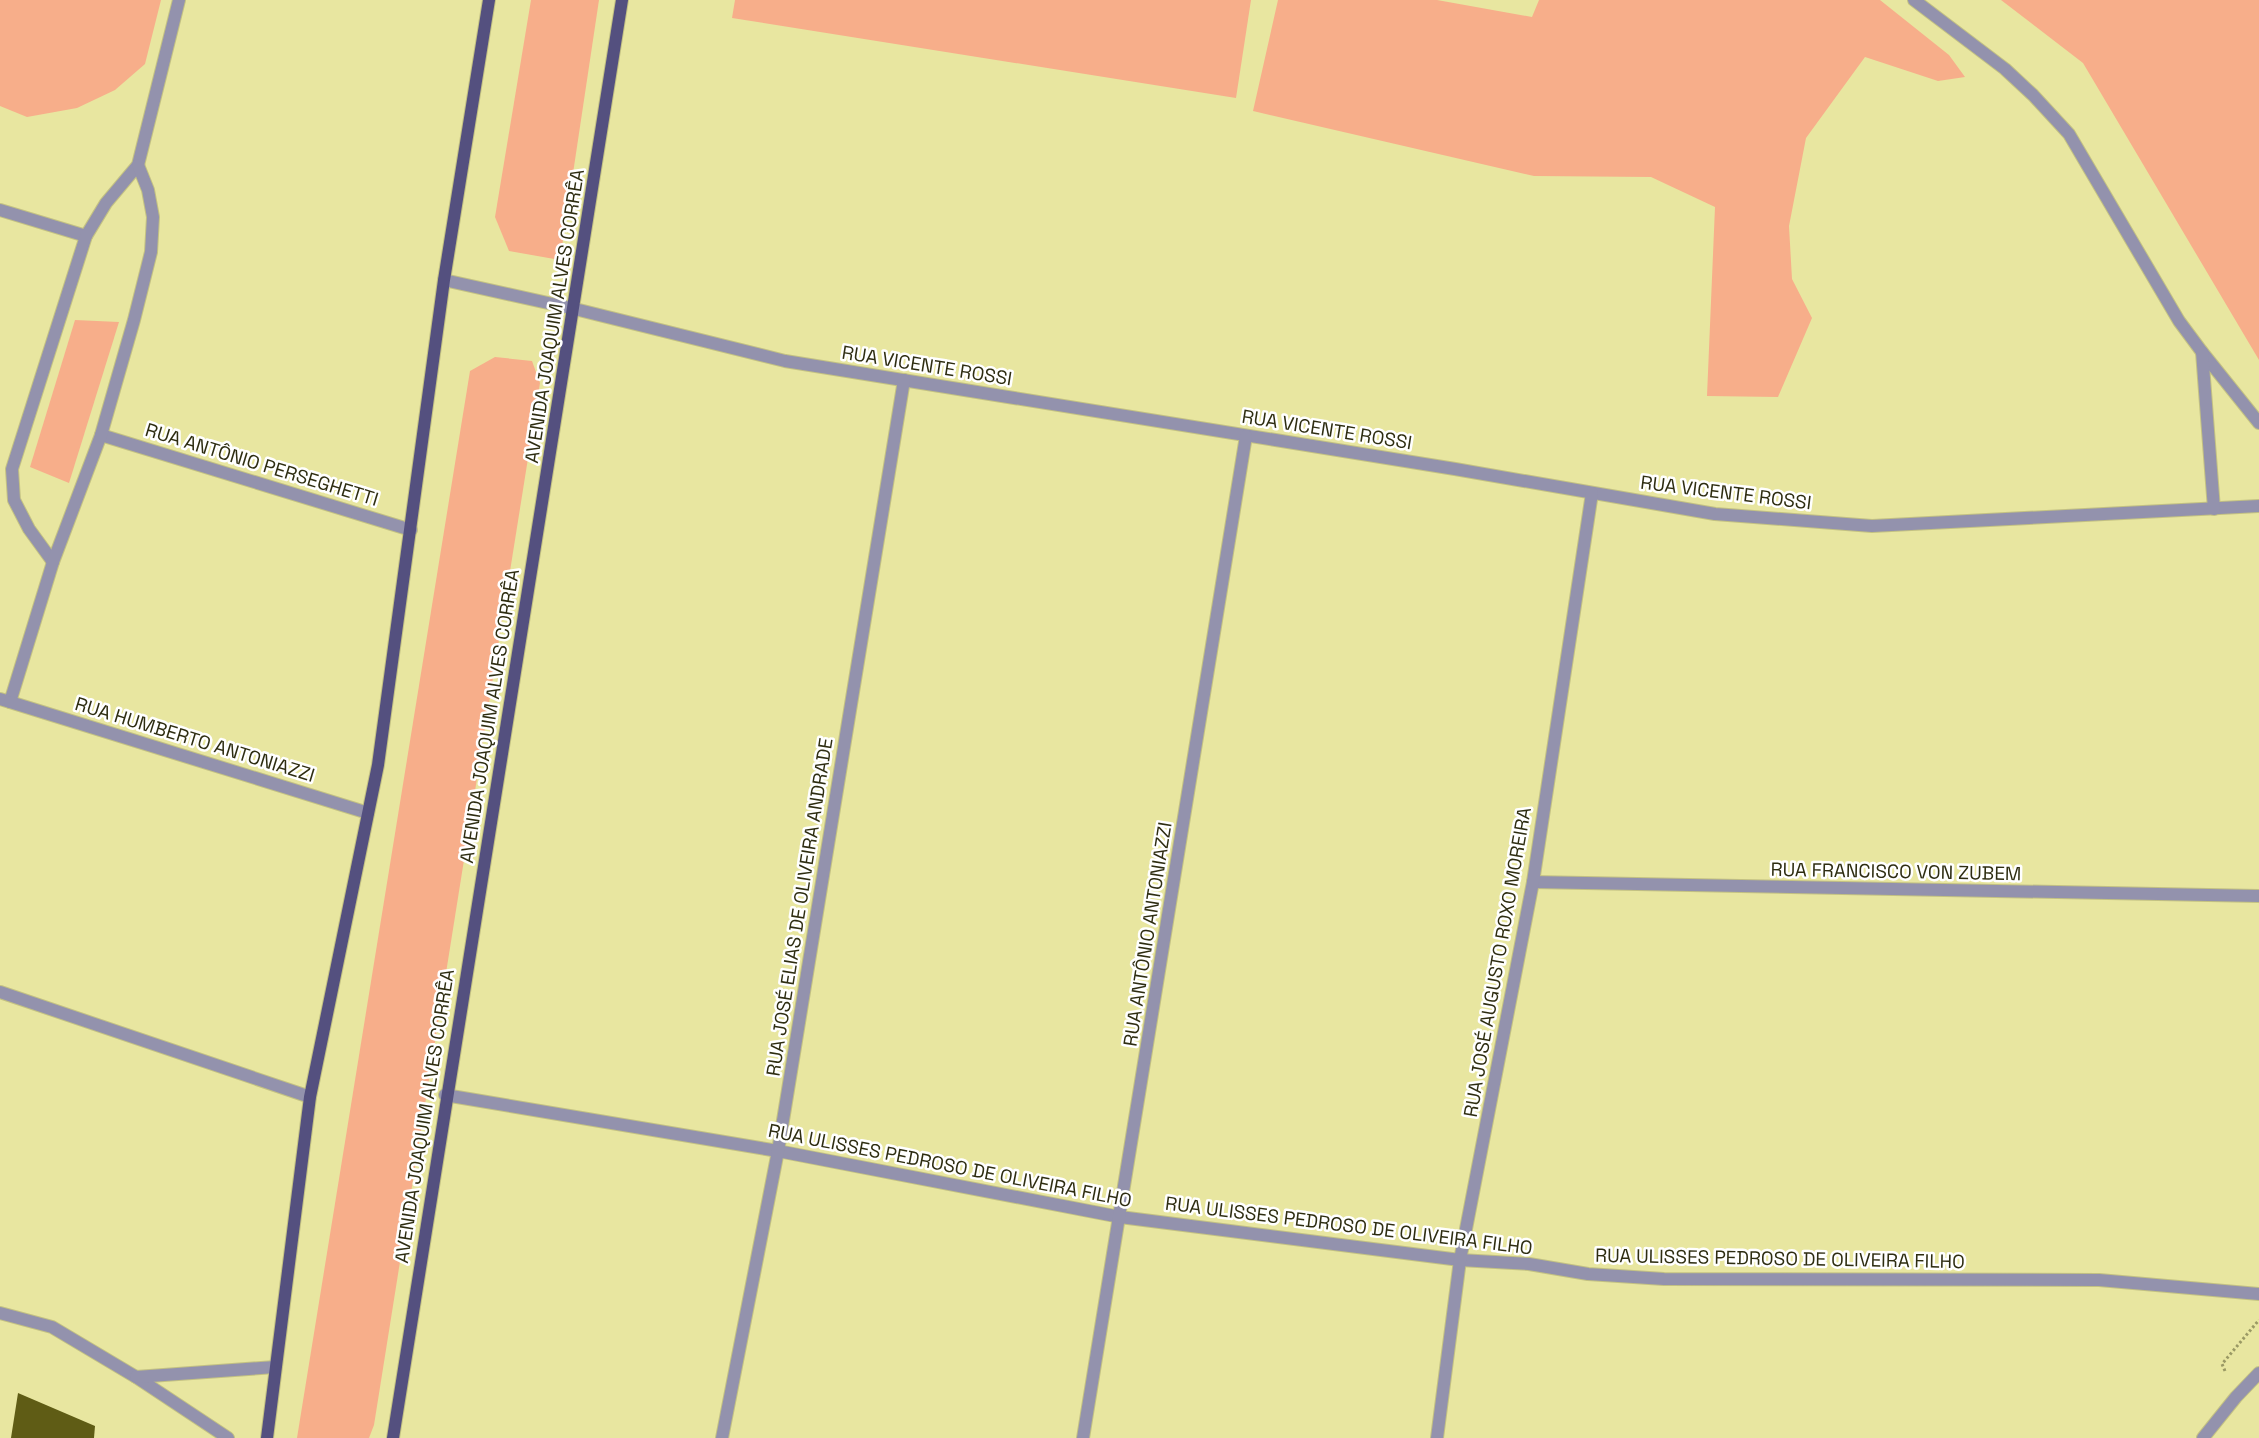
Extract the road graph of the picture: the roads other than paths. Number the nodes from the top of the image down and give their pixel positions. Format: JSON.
{"nodes":[{"id":1,"x":179,"y":0,"type":"edge"},
{"id":2,"x":489,"y":0,"type":"edge"},
{"id":3,"x":622,"y":0,"type":"edge"},
{"id":4,"x":1914,"y":0,"type":"edge"},
{"id":5,"x":138,"y":165,"type":"junction"},
{"id":6,"x":0,"y":210,"type":"edge"},
{"id":7,"x":86,"y":236,"type":"junction"},
{"id":8,"x":444,"y":280,"type":"junction"},
{"id":9,"x":575,"y":309,"type":"junction"},
{"id":10,"x":2202,"y":352,"type":"junction"},
{"id":11,"x":904,"y":380,"type":"junction"},
{"id":12,"x":2259,"y":424,"type":"edge"},
{"id":13,"x":102,"y":435,"type":"junction"},
{"id":14,"x":1246,"y":436,"type":"junction"},
{"id":15,"x":1592,"y":493,"type":"junction"},
{"id":16,"x":2259,"y":506,"type":"edge"},
{"id":17,"x":2214,"y":509,"type":"junction"},
{"id":18,"x":411,"y":530,"type":"junction"},
{"id":19,"x":53,"y":562,"type":"junction"},
{"id":20,"x":5,"y":700,"type":"edge"},
{"id":21,"x":368,"y":813,"type":"junction"},
{"id":22,"x":1533,"y":882,"type":"junction"},
{"id":23,"x":2259,"y":896,"type":"edge"},
{"id":24,"x":0,"y":992,"type":"edge"},
{"id":25,"x":445,"y":1096,"type":"junction"},
{"id":26,"x":310,"y":1097,"type":"junction"},
{"id":27,"x":778,"y":1151,"type":"junction"},
{"id":28,"x":1120,"y":1217,"type":"junction"},
{"id":29,"x":1460,"y":1260,"type":"junction"},
{"id":30,"x":2259,"y":1294,"type":"edge"},
{"id":31,"x":0,"y":1313,"type":"edge"},
{"id":32,"x":275,"y":1367,"type":"junction"},
{"id":33,"x":2259,"y":1373,"type":"edge"},
{"id":34,"x":136,"y":1377,"type":"junction"},
{"id":35,"x":228,"y":1438,"type":"edge"},
{"id":36,"x":267,"y":1438,"type":"edge"},
{"id":37,"x":393,"y":1438,"type":"edge"},
{"id":38,"x":722,"y":1438,"type":"edge"},
{"id":39,"x":1083,"y":1438,"type":"edge"},
{"id":40,"x":1437,"y":1438,"type":"edge"},
{"id":41,"x":2204,"y":1438,"type":"edge"}],
"edges":[{"from":1,"to":5,"type":"street"},
{"from":2,"to":8,"type":"main road"},
{"from":3,"to":9,"type":"main road","name":"AVENIDA JOAQUIM ALVES CORRÊA"},
{"from":4,"to":10,"type":"street"},
{"from":5,"to":7,"type":"street"},
{"from":5,"to":13,"type":"street"},
{"from":6,"to":7,"type":"street"},
{"from":7,"to":19,"type":"street"},
{"from":8,"to":9,"type":"street","name":"RUA VICENTE ROSSI"},
{"from":8,"to":18,"type":"main road"},
{"from":9,"to":11,"type":"street","name":"RUA VICENTE ROSSI"},
{"from":9,"to":25,"type":"main road","name":"AVENIDA JOAQUIM ALVES CORRÊA"},
{"from":10,"to":12,"type":"street"},
{"from":10,"to":17,"type":"street"},
{"from":11,"to":14,"type":"street","name":"RUA VICENTE ROSSI"},
{"from":11,"to":27,"type":"street","name":"RUA JOSÉ ELIAS DE OLIVEIRA ANDRADE"},
{"from":13,"to":18,"type":"street","name":"RUA ANTÔNIO PERSEGHETTI"},
{"from":13,"to":19,"type":"street"},
{"from":14,"to":15,"type":"street","name":"RUA VICENTE ROSSI"},
{"from":14,"to":28,"type":"street","name":"RUA ANTÔNIO ANTONIAZZI"},
{"from":15,"to":17,"type":"street","name":"RUA VICENTE ROSSI"},
{"from":15,"to":22,"type":"street","name":"RUA JOSÉ AUGUSTO ROXO MOREIRA"},
{"from":16,"to":17,"type":"street","name":"RUA VICENTE ROSSI"},
{"from":18,"to":21,"type":"main road"},
{"from":19,"to":20,"type":"street"},
{"from":20,"to":21,"type":"street","name":"RUA HUMBERTO ANTONIAZZI"},
{"from":21,"to":26,"type":"main road"},
{"from":22,"to":23,"type":"street","name":"RUA FRANCISCO VON ZUBEM"},
{"from":22,"to":29,"type":"street","name":"RUA JOSÉ AUGUSTO ROXO MOREIRA"},
{"from":24,"to":26,"type":"street"},
{"from":25,"to":27,"type":"street","name":"RUA ULISSES PEDROSO DE OLIVEIRA FILHO"},
{"from":25,"to":37,"type":"main road","name":"AVENIDA JOAQUIM ALVES CORRÊA"},
{"from":26,"to":32,"type":"main road"},
{"from":27,"to":28,"type":"street","name":"RUA ULISSES PEDROSO DE OLIVEIRA FILHO"},
{"from":27,"to":38,"type":"street","name":"RUA JOSÉ ELIAS DE OLIVEIRA ANDRADE"},
{"from":28,"to":29,"type":"street","name":"RUA ULISSES PEDROSO DE OLIVEIRA FILHO"},
{"from":28,"to":39,"type":"street","name":"RUA ANTÔNIO ANTONIAZZI"},
{"from":29,"to":30,"type":"street","name":"RUA ULISSES PEDROSO DE OLIVEIRA FILHO"},
{"from":29,"to":40,"type":"street","name":"RUA JOSÉ AUGUSTO ROXO MOREIRA"},
{"from":31,"to":34,"type":"street"},
{"from":32,"to":34,"type":"street"},
{"from":32,"to":36,"type":"main road"},
{"from":33,"to":41,"type":"street"},
{"from":34,"to":35,"type":"street"}]}
